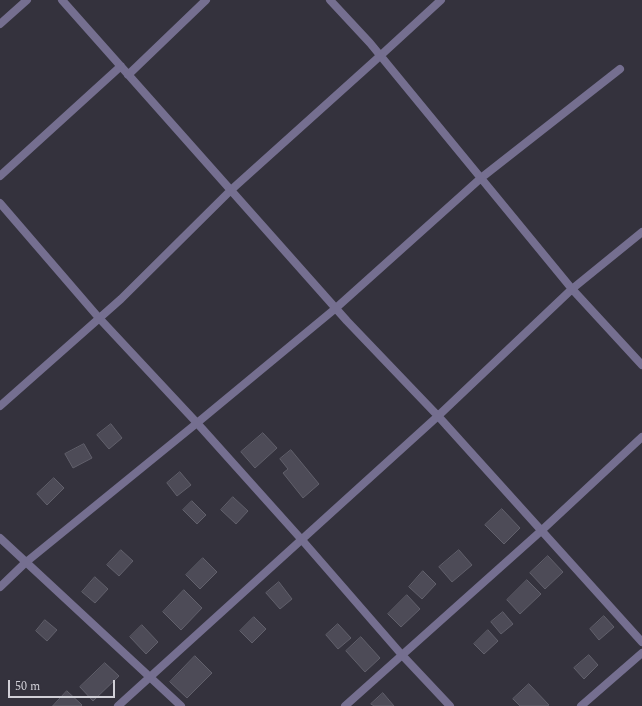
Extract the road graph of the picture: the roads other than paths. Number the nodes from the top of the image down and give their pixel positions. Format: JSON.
{"nodes":[{"id":1,"x":27,"y":0,"type":"edge"},
{"id":2,"x":62,"y":0,"type":"edge"},
{"id":3,"x":206,"y":0,"type":"edge"},
{"id":4,"x":330,"y":0,"type":"edge"},
{"id":5,"x":441,"y":0,"type":"edge"},
{"id":6,"x":0,"y":24,"type":"edge"},
{"id":7,"x":380,"y":56,"type":"junction"},
{"id":8,"x":121,"y":66,"type":"junction"},
{"id":9,"x":620,"y":69,"type":"dead end"},
{"id":10,"x":128,"y":75,"type":"junction"},
{"id":11,"x":0,"y":176,"type":"edge"},
{"id":12,"x":481,"y":178,"type":"junction"},
{"id":13,"x":231,"y":190,"type":"junction"},
{"id":14,"x":0,"y":203,"type":"edge"},
{"id":15,"x":642,"y":232,"type":"edge"},
{"id":16,"x":572,"y":289,"type":"junction"},
{"id":17,"x":336,"y":308,"type":"junction"},
{"id":18,"x":99,"y":318,"type":"junction"},
{"id":19,"x":642,"y":365,"type":"edge"},
{"id":20,"x":0,"y":406,"type":"edge"},
{"id":21,"x":438,"y":416,"type":"junction"},
{"id":22,"x":197,"y":423,"type":"junction"},
{"id":23,"x":642,"y":438,"type":"edge"},
{"id":24,"x":541,"y":530,"type":"junction"},
{"id":25,"x":0,"y":538,"type":"edge"},
{"id":26,"x":302,"y":540,"type":"junction"},
{"id":27,"x":25,"y":563,"type":"junction"},
{"id":28,"x":0,"y":587,"type":"edge"},
{"id":29,"x":642,"y":642,"type":"edge"},
{"id":30,"x":642,"y":653,"type":"edge"},
{"id":31,"x":402,"y":655,"type":"junction"},
{"id":32,"x":150,"y":677,"type":"junction"},
{"id":33,"x":118,"y":706,"type":"edge"},
{"id":34,"x":181,"y":706,"type":"edge"},
{"id":35,"x":345,"y":706,"type":"edge"},
{"id":36,"x":450,"y":706,"type":"edge"},
{"id":37,"x":581,"y":706,"type":"edge"}],
"edges":[{"from":1,"to":6,"type":"street"},
{"from":2,"to":8,"type":"street"},
{"from":3,"to":10,"type":"street"},
{"from":4,"to":7,"type":"street"},
{"from":5,"to":7,"type":"street"},
{"from":7,"to":12,"type":"street"},
{"from":7,"to":13,"type":"street"},
{"from":8,"to":10,"type":"street"},
{"from":8,"to":11,"type":"street"},
{"from":9,"to":12,"type":"street"},
{"from":10,"to":13,"type":"street"},
{"from":12,"to":16,"type":"street"},
{"from":12,"to":17,"type":"street"},
{"from":13,"to":17,"type":"street"},
{"from":13,"to":18,"type":"street"},
{"from":14,"to":18,"type":"street"},
{"from":15,"to":16,"type":"street"},
{"from":16,"to":19,"type":"street"},
{"from":16,"to":21,"type":"street"},
{"from":17,"to":21,"type":"street"},
{"from":17,"to":22,"type":"street"},
{"from":18,"to":20,"type":"street"},
{"from":18,"to":22,"type":"street"},
{"from":21,"to":24,"type":"street"},
{"from":21,"to":26,"type":"street"},
{"from":22,"to":26,"type":"street"},
{"from":22,"to":27,"type":"street"},
{"from":23,"to":24,"type":"street"},
{"from":24,"to":29,"type":"street"},
{"from":24,"to":31,"type":"street"},
{"from":25,"to":27,"type":"street"},
{"from":26,"to":31,"type":"street"},
{"from":26,"to":32,"type":"street"},
{"from":27,"to":28,"type":"street"},
{"from":27,"to":32,"type":"street"},
{"from":30,"to":37,"type":"street"},
{"from":31,"to":35,"type":"street"},
{"from":31,"to":36,"type":"street"},
{"from":32,"to":33,"type":"street"},
{"from":32,"to":34,"type":"street"}]}
